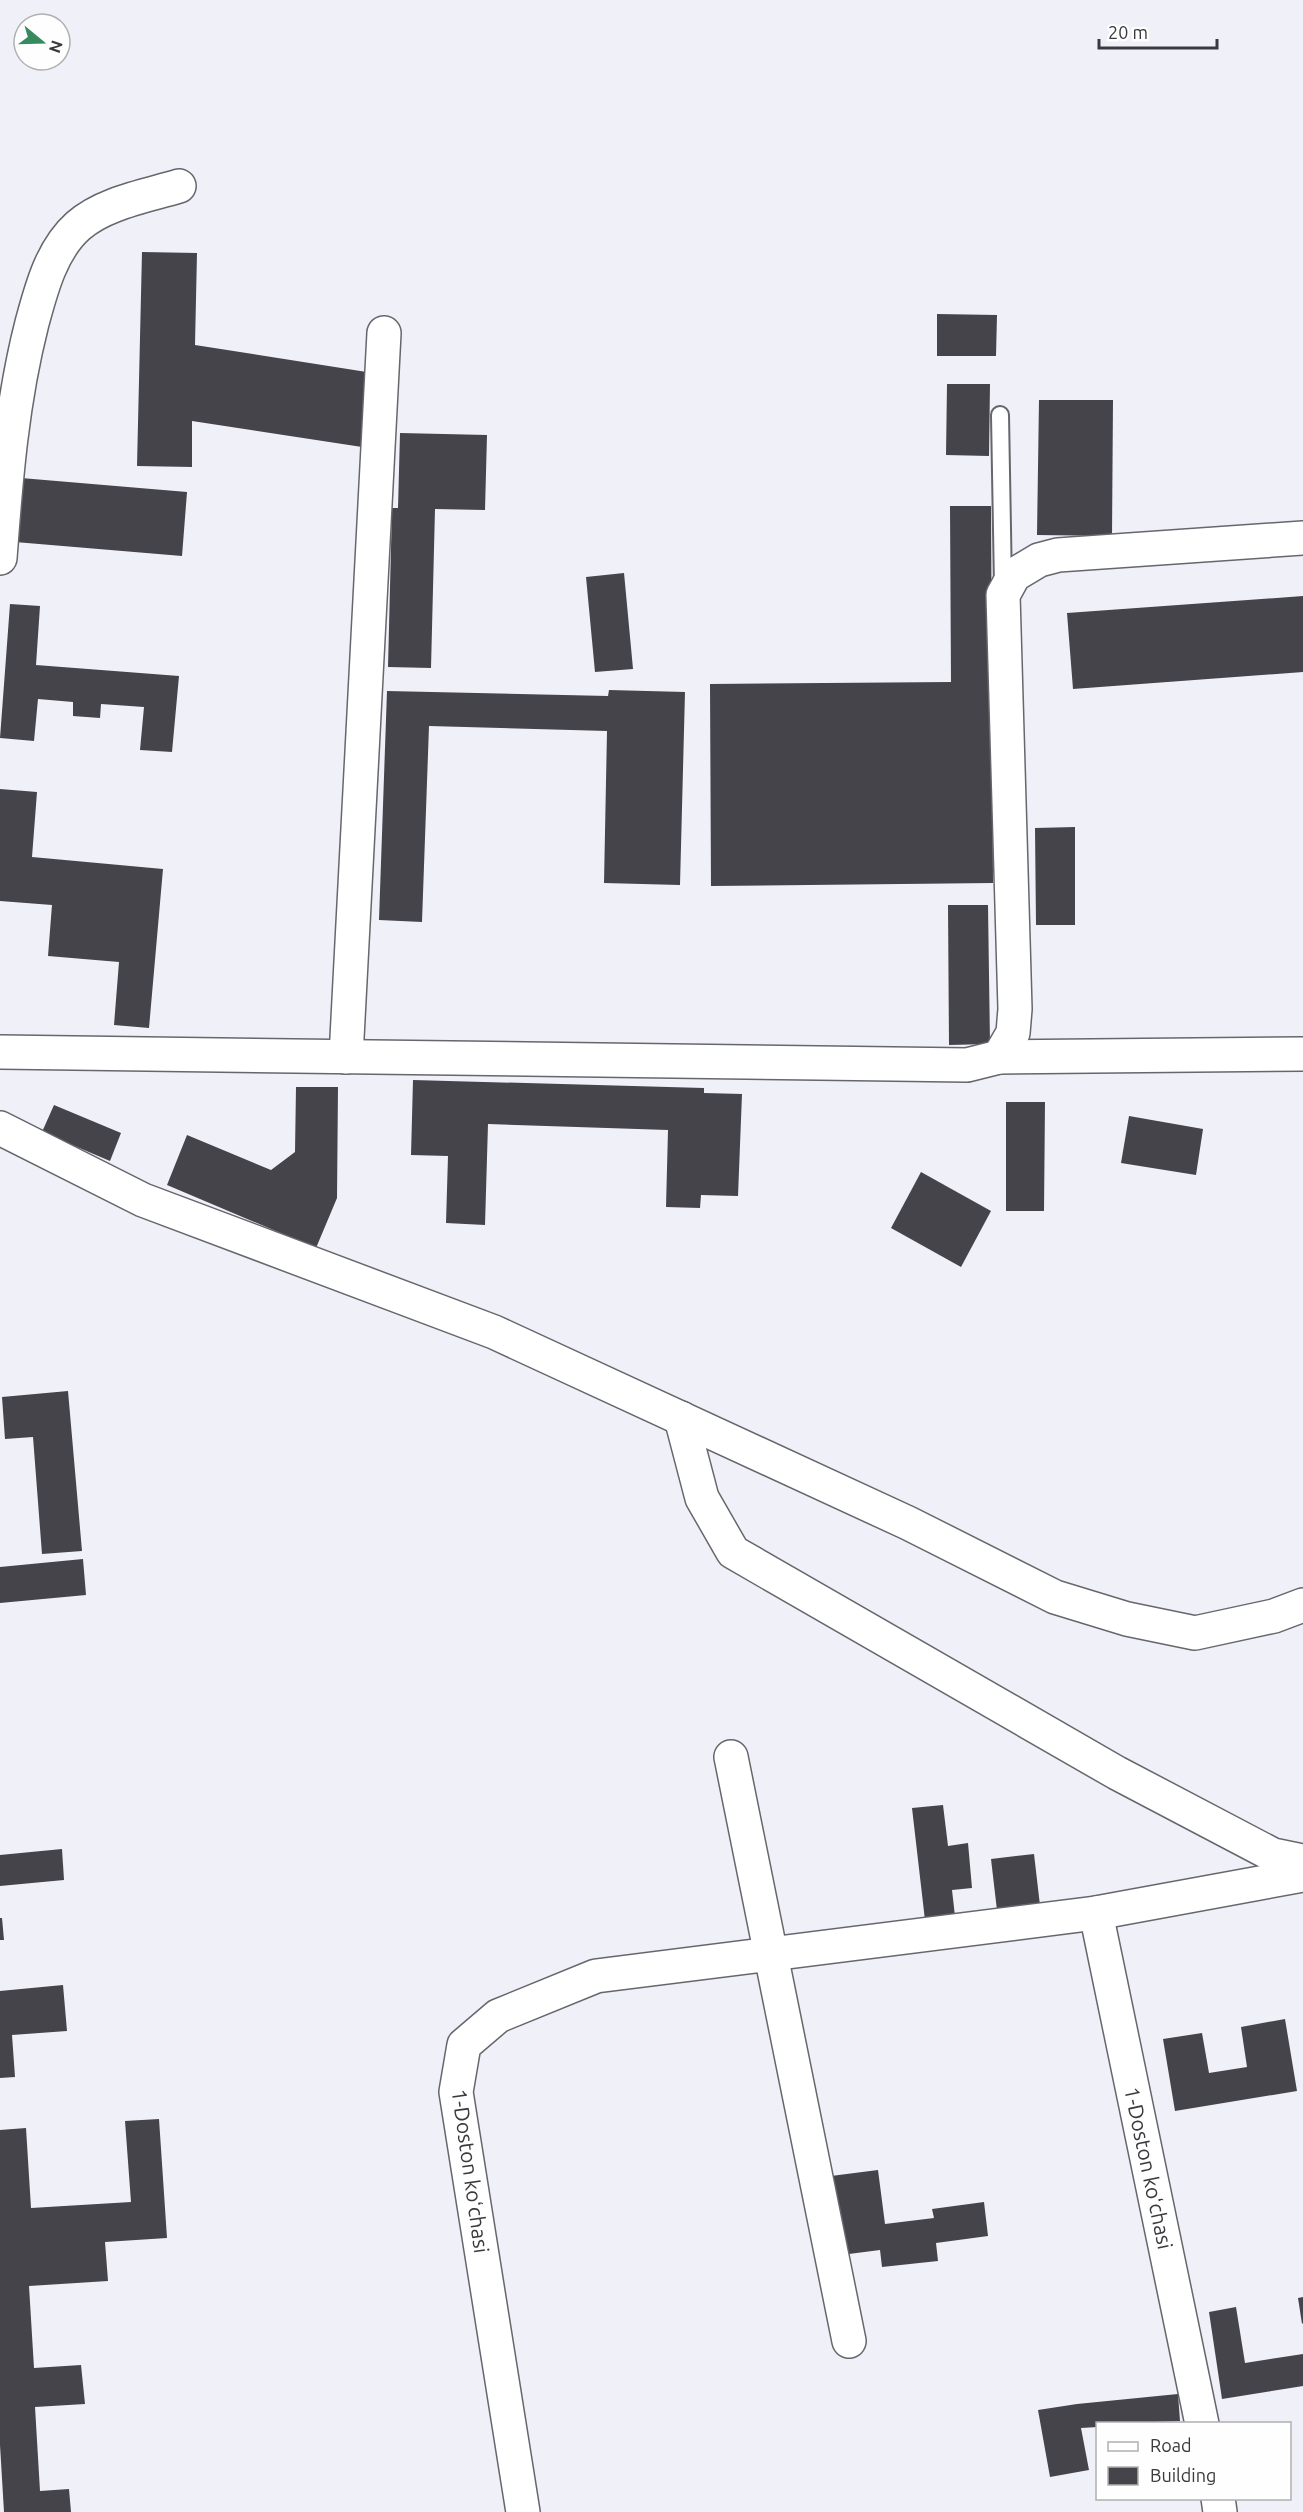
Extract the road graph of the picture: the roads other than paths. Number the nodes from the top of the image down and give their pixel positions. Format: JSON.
{"nodes":[{"id":1,"x":179,"y":186,"type":"dead end"},
{"id":2,"x":384,"y":333,"type":"dead end"},
{"id":3,"x":1000,"y":415,"type":"dead end"},
{"id":4,"x":1303,"y":538,"type":"edge"},
{"id":5,"x":0,"y":558,"type":"edge"},
{"id":6,"x":1004,"y":596,"type":"junction"},
{"id":7,"x":0,"y":1052,"type":"edge"},
{"id":8,"x":1303,"y":1054,"type":"edge"},
{"id":9,"x":346,"y":1057,"type":"junction"},
{"id":10,"x":999,"y":1057,"type":"junction"},
{"id":11,"x":0,"y":1128,"type":"edge"},
{"id":12,"x":681,"y":1418,"type":"junction"},
{"id":13,"x":1303,"y":1605,"type":"edge"},
{"id":14,"x":731,"y":1757,"type":"dead end"},
{"id":15,"x":1303,"y":1861,"type":"edge"},
{"id":16,"x":1303,"y":1875,"type":"edge"},
{"id":17,"x":1096,"y":1913,"type":"junction"},
{"id":18,"x":770,"y":1954,"type":"junction"},
{"id":19,"x":849,"y":2341,"type":"dead end"},
{"id":20,"x":1202,"y":2422,"type":"edge"},
{"id":21,"x":523,"y":2512,"type":"edge"}],
"edges":[{"from":1,"to":5,"type":"street"},
{"from":2,"to":9,"type":"street"},
{"from":3,"to":6,"type":"lane"},
{"from":4,"to":6,"type":"street"},
{"from":6,"to":10,"type":"street"},
{"from":7,"to":9,"type":"street"},
{"from":8,"to":10,"type":"street"},
{"from":9,"to":10,"type":"street"},
{"from":11,"to":12,"type":"street"},
{"from":12,"to":13,"type":"street"},
{"from":12,"to":15,"type":"street"},
{"from":14,"to":18,"type":"street"},
{"from":16,"to":17,"type":"street","name":"1-Doston koʻchasi"},
{"from":17,"to":18,"type":"street","name":"1-Doston koʻchasi"},
{"from":17,"to":20,"type":"street","name":"1-Doston koʻchasi"},
{"from":18,"to":19,"type":"street"},
{"from":18,"to":21,"type":"street","name":"1-Doston koʻchasi"}]}
